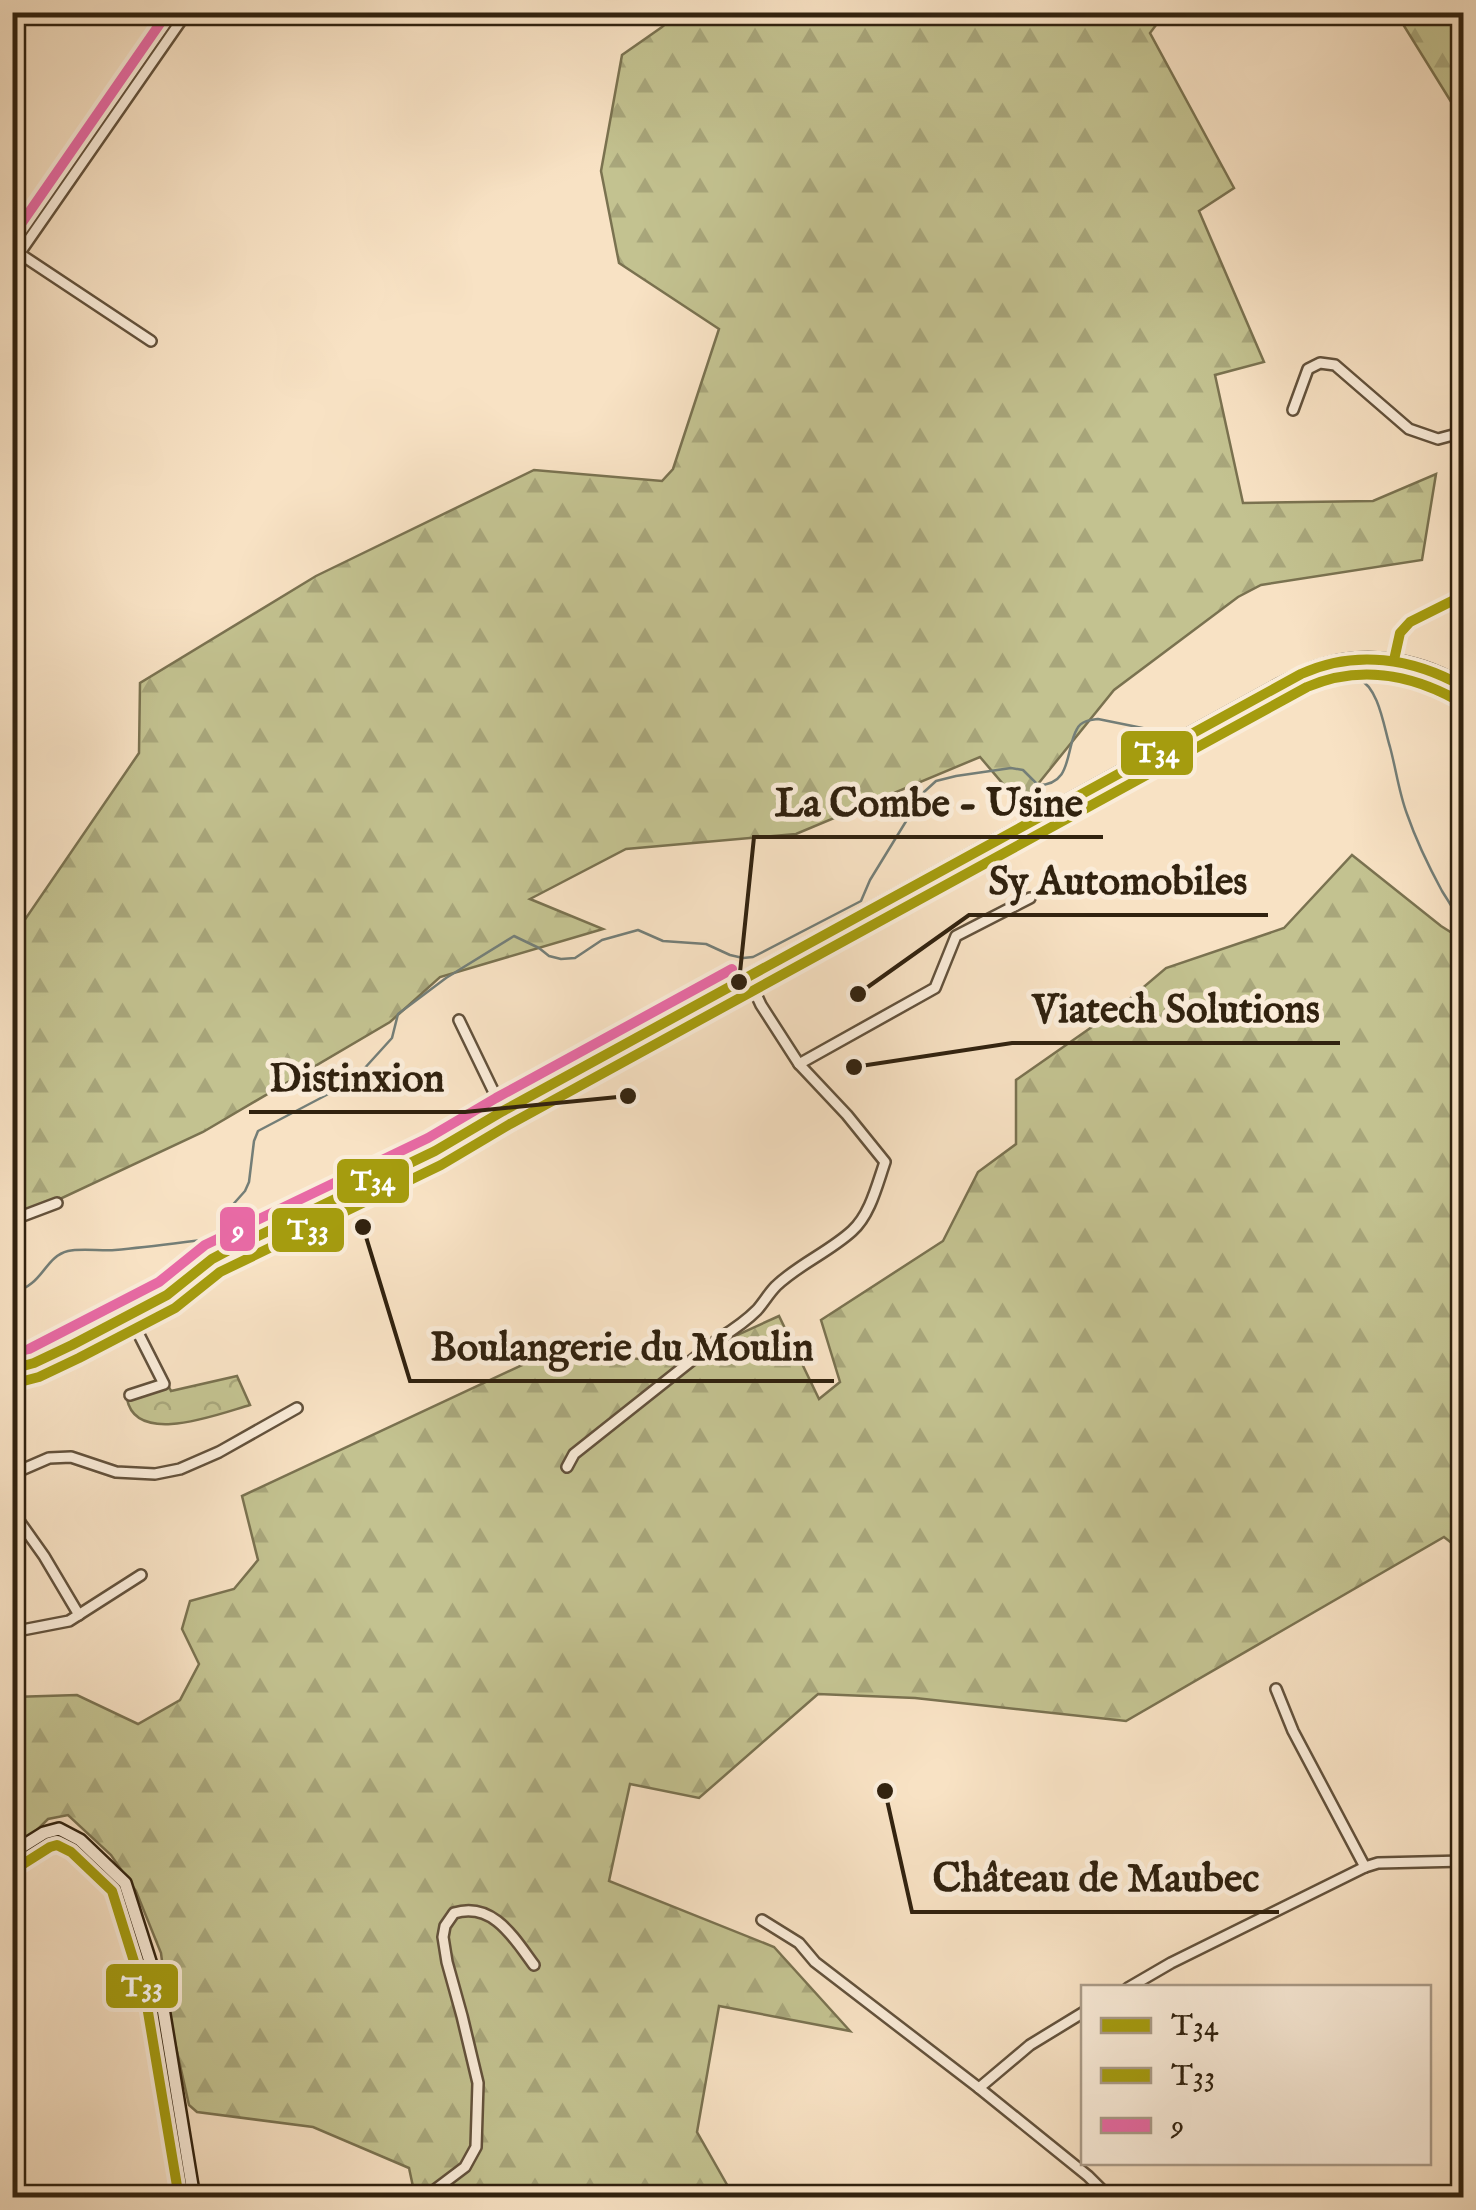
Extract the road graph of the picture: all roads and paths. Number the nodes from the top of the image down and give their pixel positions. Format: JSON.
{"nodes":[{"id":1,"x":187,"y":12,"type":"edge"},
{"id":2,"x":20,"y":254,"type":"junction"},
{"id":3,"x":12,"y":264,"type":"edge"},
{"id":4,"x":150,"y":341,"type":"dead end"},
{"id":5,"x":1293,"y":410,"type":"dead end"},
{"id":6,"x":1464,"y":432,"type":"edge"},
{"id":7,"x":1464,"y":595,"type":"edge"},
{"id":8,"x":1394,"y":660,"type":"junction"},
{"id":9,"x":1464,"y":687,"type":"edge"},
{"id":10,"x":1030,"y":898,"type":"dead end"},
{"id":11,"x":748,"y":977,"type":"junction"},
{"id":12,"x":459,"y":1020,"type":"dead end"},
{"id":13,"x":799,"y":1064,"type":"junction"},
{"id":14,"x":503,"y":1111,"type":"junction"},
{"id":15,"x":57,"y":1204,"type":"dead end"},
{"id":16,"x":12,"y":1220,"type":"edge"},
{"id":17,"x":128,"y":1315,"type":"junction"},
{"id":18,"x":12,"y":1369,"type":"edge"},
{"id":19,"x":130,"y":1395,"type":"dead end"},
{"id":20,"x":297,"y":1408,"type":"dead end"},
{"id":21,"x":567,"y":1467,"type":"dead end"},
{"id":22,"x":12,"y":1474,"type":"edge"},
{"id":23,"x":12,"y":1511,"type":"edge"},
{"id":24,"x":140,"y":1575,"type":"dead end"},
{"id":25,"x":79,"y":1615,"type":"junction"},
{"id":26,"x":12,"y":1632,"type":"edge"},
{"id":27,"x":1276,"y":1689,"type":"dead end"},
{"id":28,"x":12,"y":1853,"type":"edge"},
{"id":29,"x":1464,"y":1861,"type":"edge"},
{"id":30,"x":1366,"y":1867,"type":"junction"},
{"id":31,"x":762,"y":1920,"type":"dead end"},
{"id":32,"x":534,"y":1966,"type":"dead end"},
{"id":33,"x":1133,"y":1985,"type":"edge"},
{"id":34,"x":1081,"y":2014,"type":"edge"},
{"id":35,"x":979,"y":2088,"type":"junction"},
{"id":36,"x":194,"y":2198,"type":"edge"},
{"id":37,"x":424,"y":2198,"type":"edge"},
{"id":38,"x":1110,"y":2198,"type":"edge"}],
"edges":[{"from":1,"to":2,"type":"street"},
{"from":2,"to":3,"type":"street"},
{"from":2,"to":4,"type":"street"},
{"from":5,"to":6,"type":"street"},
{"from":7,"to":8,"type":"main road"},
{"from":8,"to":9,"type":"main road"},
{"from":8,"to":11,"type":"main road"},
{"from":10,"to":13,"type":"street"},
{"from":11,"to":13,"type":"street"},
{"from":11,"to":14,"type":"main road"},
{"from":12,"to":14,"type":"street"},
{"from":13,"to":21,"type":"street"},
{"from":14,"to":17,"type":"main road"},
{"from":15,"to":16,"type":"street"},
{"from":17,"to":18,"type":"main road"},
{"from":17,"to":19,"type":"street"},
{"from":20,"to":22,"type":"street"},
{"from":23,"to":25,"type":"street"},
{"from":24,"to":25,"type":"street"},
{"from":25,"to":26,"type":"street"},
{"from":27,"to":30,"type":"street"},
{"from":28,"to":36,"type":"main road"},
{"from":29,"to":30,"type":"street"},
{"from":30,"to":33,"type":"street"},
{"from":31,"to":35,"type":"street"},
{"from":32,"to":37,"type":"street"},
{"from":34,"to":35,"type":"street"},
{"from":35,"to":38,"type":"street"}]}
